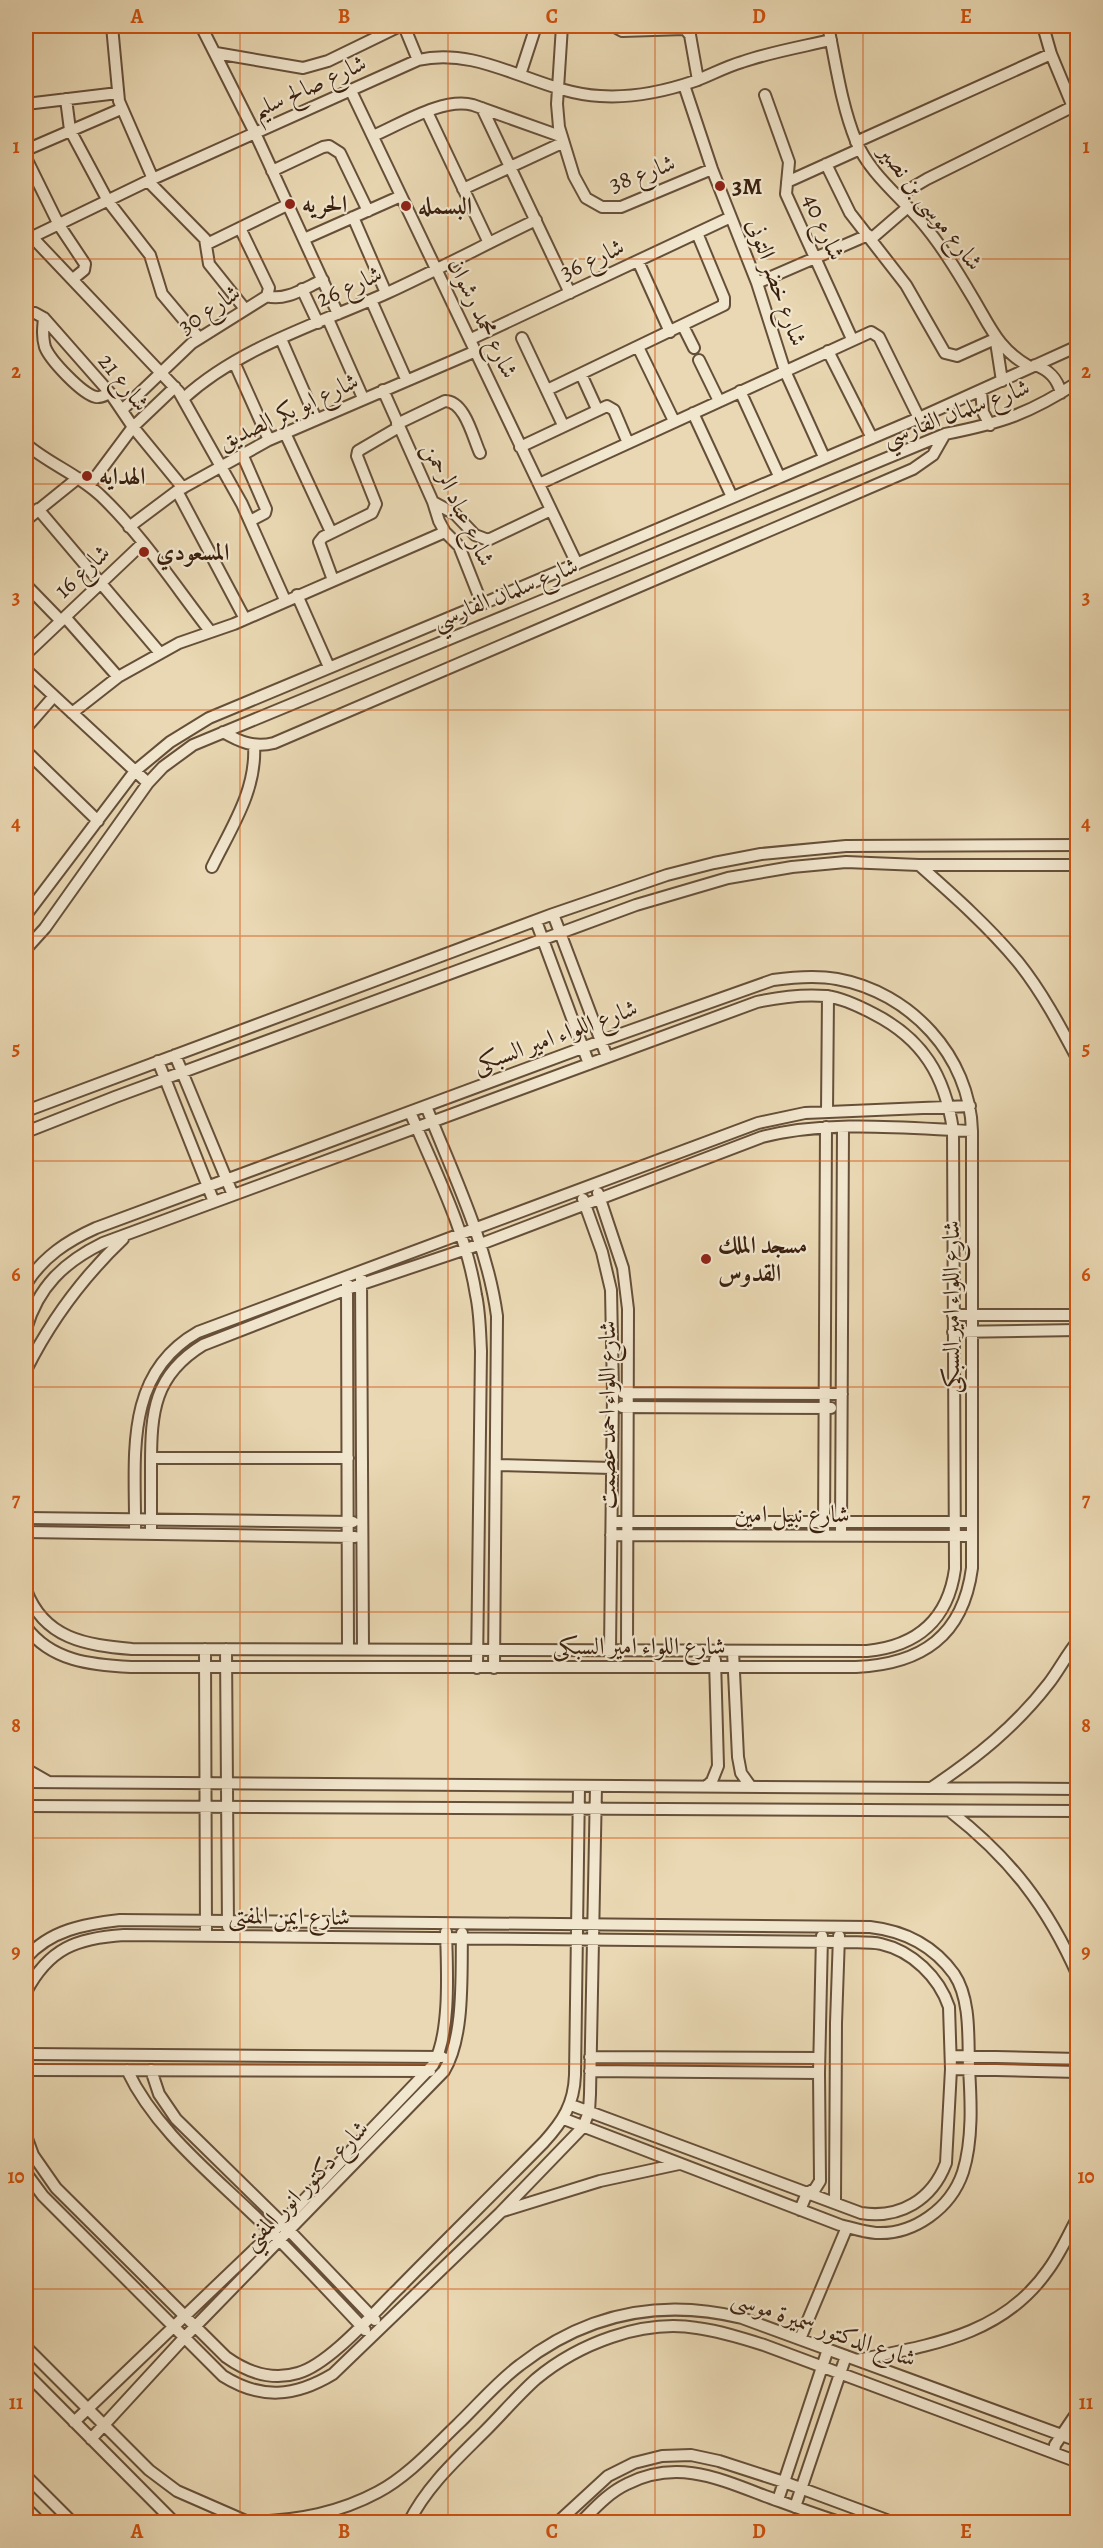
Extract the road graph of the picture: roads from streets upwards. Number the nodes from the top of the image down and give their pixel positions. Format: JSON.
{"nodes":[{"id":1,"x":112,"y":26,"type":"edge"},
{"id":2,"x":201,"y":26,"type":"edge"},
{"id":3,"x":402,"y":26,"type":"edge"},
{"id":4,"x":536,"y":26,"type":"edge"},
{"id":5,"x":562,"y":26,"type":"edge"},
{"id":6,"x":613,"y":26,"type":"edge"},
{"id":7,"x":828,"y":26,"type":"edge"},
{"id":8,"x":1043,"y":26,"type":"edge"},
{"id":9,"x":831,"y":40,"type":"junction"},
{"id":10,"x":216,"y":53,"type":"junction"},
{"id":11,"x":1051,"y":54,"type":"junction"},
{"id":12,"x":418,"y":60,"type":"junction"},
{"id":13,"x":520,"y":75,"type":"junction"},
{"id":14,"x":698,"y":80,"type":"junction"},
{"id":15,"x":684,"y":84,"type":"junction"},
{"id":16,"x":558,"y":89,"type":"junction"},
{"id":17,"x":351,"y":91,"type":"junction"},
{"id":18,"x":118,"y":93,"type":"junction"},
{"id":19,"x":765,"y":95,"type":"dead end"},
{"id":20,"x":66,"y":99,"type":"junction"},
{"id":21,"x":26,"y":104,"type":"edge"},
{"id":22,"x":1075,"y":106,"type":"edge"},
{"id":23,"x":482,"y":108,"type":"junction"},
{"id":24,"x":121,"y":109,"type":"junction"},
{"id":25,"x":427,"y":112,"type":"junction"},
{"id":26,"x":70,"y":130,"type":"junction"},
{"id":27,"x":255,"y":134,"type":"junction"},
{"id":28,"x":373,"y":136,"type":"junction"},
{"id":29,"x":561,"y":140,"type":"junction"},
{"id":30,"x":858,"y":146,"type":"junction"},
{"id":31,"x":26,"y":150,"type":"edge"},
{"id":32,"x":26,"y":158,"type":"edge"},
{"id":33,"x":826,"y":164,"type":"junction"},
{"id":34,"x":510,"y":167,"type":"junction"},
{"id":35,"x":712,"y":169,"type":"junction"},
{"id":36,"x":272,"y":171,"type":"junction"},
{"id":37,"x":150,"y":180,"type":"junction"},
{"id":38,"x":787,"y":182,"type":"junction"},
{"id":39,"x":463,"y":189,"type":"junction"},
{"id":40,"x":401,"y":196,"type":"junction"},
{"id":41,"x":897,"y":196,"type":"junction"},
{"id":42,"x":108,"y":201,"type":"junction"},
{"id":43,"x":287,"y":205,"type":"junction"},
{"id":44,"x":908,"y":207,"type":"junction"},
{"id":45,"x":368,"y":211,"type":"junction"},
{"id":46,"x":353,"y":217,"type":"junction"},
{"id":47,"x":731,"y":217,"type":"junction"},
{"id":48,"x":536,"y":220,"type":"junction"},
{"id":49,"x":59,"y":225,"type":"junction"},
{"id":50,"x":240,"y":228,"type":"junction"},
{"id":51,"x":698,"y":233,"type":"junction"},
{"id":52,"x":870,"y":237,"type":"junction"},
{"id":53,"x":29,"y":239,"type":"edge"},
{"id":54,"x":304,"y":239,"type":"junction"},
{"id":55,"x":207,"y":243,"type":"junction"},
{"id":56,"x":489,"y":243,"type":"junction"},
{"id":57,"x":814,"y":259,"type":"junction"},
{"id":58,"x":638,"y":261,"type":"junction"},
{"id":59,"x":436,"y":270,"type":"junction"},
{"id":60,"x":73,"y":279,"type":"junction"},
{"id":61,"x":323,"y":280,"type":"junction"},
{"id":62,"x":758,"y":283,"type":"junction"},
{"id":63,"x":302,"y":289,"type":"junction"},
{"id":64,"x":386,"y":293,"type":"junction"},
{"id":65,"x":570,"y":293,"type":"junction"},
{"id":66,"x":267,"y":296,"type":"junction"},
{"id":67,"x":371,"y":300,"type":"junction"},
{"id":68,"x":245,"y":309,"type":"junction"},
{"id":69,"x":26,"y":314,"type":"edge"},
{"id":70,"x":44,"y":318,"type":"junction"},
{"id":71,"x":328,"y":319,"type":"junction"},
{"id":72,"x":683,"y":326,"type":"junction"},
{"id":73,"x":669,"y":332,"type":"junction"},
{"id":74,"x":199,"y":338,"type":"junction"},
{"id":75,"x":522,"y":338,"type":"dead end"},
{"id":76,"x":281,"y":339,"type":"junction"},
{"id":77,"x":471,"y":339,"type":"junction"},
{"id":78,"x":852,"y":339,"type":"junction"},
{"id":79,"x":995,"y":339,"type":"junction"},
{"id":80,"x":1077,"y":346,"type":"edge"},
{"id":81,"x":638,"y":347,"type":"junction"},
{"id":82,"x":693,"y":348,"type":"dead end"},
{"id":83,"x":476,"y":351,"type":"junction"},
{"id":84,"x":828,"y":351,"type":"junction"},
{"id":85,"x":699,"y":360,"type":"dead end"},
{"id":86,"x":234,"y":362,"type":"junction"},
{"id":87,"x":1032,"y":366,"type":"junction"},
{"id":88,"x":785,"y":371,"type":"junction"},
{"id":89,"x":162,"y":372,"type":"junction"},
{"id":90,"x":581,"y":374,"type":"junction"},
{"id":91,"x":406,"y":380,"type":"junction"},
{"id":92,"x":1002,"y":381,"type":"junction"},
{"id":93,"x":1077,"y":382,"type":"edge"},
{"id":94,"x":175,"y":387,"type":"junction"},
{"id":95,"x":383,"y":390,"type":"junction"},
{"id":96,"x":547,"y":390,"type":"junction"},
{"id":97,"x":740,"y":391,"type":"junction"},
{"id":98,"x":981,"y":391,"type":"junction"},
{"id":99,"x":110,"y":393,"type":"junction"},
{"id":100,"x":1061,"y":393,"type":"junction"},
{"id":101,"x":184,"y":398,"type":"junction"},
{"id":102,"x":363,"y":398,"type":"junction"},
{"id":103,"x":719,"y":401,"type":"junction"},
{"id":104,"x":597,"y":409,"type":"junction"},
{"id":105,"x":122,"y":410,"type":"junction"},
{"id":106,"x":693,"y":413,"type":"junction"},
{"id":107,"x":919,"y":418,"type":"junction"},
{"id":108,"x":316,"y":419,"type":"junction"},
{"id":109,"x":674,"y":421,"type":"junction"},
{"id":110,"x":563,"y":425,"type":"junction"},
{"id":111,"x":990,"y":425,"type":"junction"},
{"id":112,"x":398,"y":426,"type":"junction"},
{"id":113,"x":133,"y":427,"type":"junction"},
{"id":114,"x":285,"y":433,"type":"junction"},
{"id":115,"x":945,"y":434,"type":"junction"},
{"id":116,"x":872,"y":438,"type":"junction"},
{"id":117,"x":269,"y":440,"type":"junction"},
{"id":118,"x":628,"y":442,"type":"junction"},
{"id":119,"x":26,"y":444,"type":"edge"},
{"id":120,"x":519,"y":447,"type":"junction"},
{"id":121,"x":480,"y":453,"type":"dead end"},
{"id":122,"x":242,"y":454,"type":"junction"},
{"id":123,"x":824,"y":457,"type":"junction"},
{"id":124,"x":222,"y":465,"type":"junction"},
{"id":125,"x":779,"y":476,"type":"junction"},
{"id":126,"x":78,"y":478,"type":"junction"},
{"id":127,"x":539,"y":484,"type":"junction"},
{"id":128,"x":89,"y":486,"type":"junction"},
{"id":129,"x":180,"y":490,"type":"junction"},
{"id":130,"x":732,"y":497,"type":"junction"},
{"id":131,"x":433,"y":502,"type":"junction"},
{"id":132,"x":38,"y":509,"type":"junction"},
{"id":133,"x":551,"y":510,"type":"junction"},
{"id":134,"x":26,"y":520,"type":"edge"},
{"id":135,"x":250,"y":521,"type":"junction"},
{"id":136,"x":129,"y":527,"type":"junction"},
{"id":137,"x":331,"y":532,"type":"junction"},
{"id":138,"x":445,"y":532,"type":"junction"},
{"id":139,"x":142,"y":544,"type":"junction"},
{"id":140,"x":577,"y":564,"type":"junction"},
{"id":141,"x":333,"y":579,"type":"junction"},
{"id":142,"x":101,"y":583,"type":"junction"},
{"id":143,"x":26,"y":585,"type":"edge"},
{"id":144,"x":297,"y":595,"type":"junction"},
{"id":145,"x":285,"y":600,"type":"junction"},
{"id":146,"x":483,"y":604,"type":"junction"},
{"id":147,"x":63,"y":619,"type":"junction"},
{"id":148,"x":245,"y":619,"type":"junction"},
{"id":149,"x":210,"y":631,"type":"junction"},
{"id":150,"x":160,"y":653,"type":"junction"},
{"id":151,"x":26,"y":654,"type":"edge"},
{"id":152,"x":329,"y":667,"type":"junction"},
{"id":153,"x":26,"y":670,"type":"edge"},
{"id":154,"x":118,"y":677,"type":"junction"},
{"id":155,"x":54,"y":696,"type":"junction"},
{"id":156,"x":72,"y":713,"type":"junction"},
{"id":157,"x":26,"y":728,"type":"edge"},
{"id":158,"x":223,"y":732,"type":"junction"},
{"id":159,"x":254,"y":745,"type":"junction"},
{"id":160,"x":26,"y":751,"type":"edge"},
{"id":161,"x":135,"y":771,"type":"junction"},
{"id":162,"x":148,"y":783,"type":"junction"},
{"id":163,"x":98,"y":821,"type":"junction"},
{"id":164,"x":1077,"y":844,"type":"edge"},
{"id":165,"x":919,"y":865,"type":"junction"},
{"id":166,"x":1077,"y":865,"type":"edge"},
{"id":167,"x":212,"y":867,"type":"dead end"},
{"id":168,"x":553,"y":914,"type":"junction"},
{"id":169,"x":26,"y":915,"type":"edge"},
{"id":170,"x":536,"y":921,"type":"junction"},
{"id":171,"x":560,"y":933,"type":"junction"},
{"id":172,"x":543,"y":939,"type":"junction"},
{"id":173,"x":26,"y":949,"type":"edge"},
{"id":174,"x":828,"y":996,"type":"junction"},
{"id":175,"x":601,"y":1041,"type":"junction"},
{"id":176,"x":583,"y":1048,"type":"junction"},
{"id":177,"x":175,"y":1055,"type":"junction"},
{"id":178,"x":607,"y":1057,"type":"junction"},
{"id":179,"x":1077,"y":1060,"type":"edge"},
{"id":180,"x":158,"y":1061,"type":"junction"},
{"id":181,"x":589,"y":1064,"type":"junction"},
{"id":182,"x":182,"y":1072,"type":"junction"},
{"id":183,"x":165,"y":1078,"type":"junction"},
{"id":184,"x":426,"y":1106,"type":"junction"},
{"id":185,"x":970,"y":1106,"type":"junction"},
{"id":186,"x":948,"y":1108,"type":"junction"},
{"id":187,"x":26,"y":1111,"type":"edge"},
{"id":188,"x":410,"y":1112,"type":"junction"},
{"id":189,"x":827,"y":1112,"type":"junction"},
{"id":190,"x":432,"y":1122,"type":"junction"},
{"id":191,"x":826,"y":1127,"type":"junction"},
{"id":192,"x":843,"y":1127,"type":"junction"},
{"id":193,"x":416,"y":1128,"type":"junction"},
{"id":194,"x":952,"y":1130,"type":"junction"},
{"id":195,"x":972,"y":1131,"type":"junction"},
{"id":196,"x":26,"y":1132,"type":"edge"},
{"id":197,"x":226,"y":1179,"type":"junction"},
{"id":198,"x":595,"y":1185,"type":"junction"},
{"id":199,"x":208,"y":1186,"type":"junction"},
{"id":200,"x":579,"y":1190,"type":"junction"},
{"id":201,"x":233,"y":1195,"type":"junction"},
{"id":202,"x":600,"y":1199,"type":"junction"},
{"id":203,"x":214,"y":1202,"type":"junction"},
{"id":204,"x":585,"y":1204,"type":"junction"},
{"id":205,"x":475,"y":1229,"type":"junction"},
{"id":206,"x":460,"y":1234,"type":"junction"},
{"id":207,"x":126,"y":1235,"type":"junction"},
{"id":208,"x":480,"y":1244,"type":"junction"},
{"id":209,"x":465,"y":1250,"type":"junction"},
{"id":210,"x":361,"y":1272,"type":"junction"},
{"id":211,"x":347,"y":1277,"type":"junction"},
{"id":212,"x":26,"y":1284,"type":"edge"},
{"id":213,"x":361,"y":1284,"type":"junction"},
{"id":214,"x":347,"y":1289,"type":"junction"},
{"id":215,"x":953,"y":1315,"type":"junction"},
{"id":216,"x":973,"y":1315,"type":"junction"},
{"id":217,"x":1077,"y":1315,"type":"edge"},
{"id":218,"x":26,"y":1329,"type":"edge"},
{"id":219,"x":1077,"y":1330,"type":"edge"},
{"id":220,"x":973,"y":1331,"type":"junction"},
{"id":221,"x":953,"y":1332,"type":"junction"},
{"id":222,"x":26,"y":1370,"type":"edge"},
{"id":223,"x":613,"y":1393,"type":"junction"},
{"id":224,"x":628,"y":1393,"type":"junction"},
{"id":225,"x":824,"y":1394,"type":"junction"},
{"id":226,"x":842,"y":1394,"type":"junction"},
{"id":227,"x":612,"y":1407,"type":"junction"},
{"id":228,"x":628,"y":1407,"type":"junction"},
{"id":229,"x":824,"y":1408,"type":"junction"},
{"id":230,"x":842,"y":1408,"type":"junction"},
{"id":231,"x":151,"y":1458,"type":"junction"},
{"id":232,"x":348,"y":1458,"type":"junction"},
{"id":233,"x":497,"y":1465,"type":"junction"},
{"id":234,"x":612,"y":1468,"type":"junction"},
{"id":235,"x":26,"y":1518,"type":"edge"},
{"id":236,"x":135,"y":1519,"type":"junction"},
{"id":237,"x":151,"y":1520,"type":"junction"},
{"id":238,"x":348,"y":1522,"type":"junction"},
{"id":239,"x":362,"y":1522,"type":"junction"},
{"id":240,"x":612,"y":1522,"type":"junction"},
{"id":241,"x":628,"y":1522,"type":"junction"},
{"id":242,"x":824,"y":1522,"type":"junction"},
{"id":243,"x":841,"y":1522,"type":"junction"},
{"id":244,"x":955,"y":1522,"type":"junction"},
{"id":245,"x":972,"y":1522,"type":"junction"},
{"id":246,"x":26,"y":1532,"type":"edge"},
{"id":247,"x":135,"y":1534,"type":"junction"},
{"id":248,"x":151,"y":1534,"type":"junction"},
{"id":249,"x":611,"y":1535,"type":"junction"},
{"id":250,"x":628,"y":1535,"type":"junction"},
{"id":251,"x":824,"y":1535,"type":"junction"},
{"id":252,"x":841,"y":1535,"type":"junction"},
{"id":253,"x":955,"y":1535,"type":"junction"},
{"id":254,"x":972,"y":1536,"type":"junction"},
{"id":255,"x":348,"y":1537,"type":"junction"},
{"id":256,"x":362,"y":1537,"type":"junction"},
{"id":257,"x":26,"y":1590,"type":"edge"},
{"id":258,"x":26,"y":1627,"type":"edge"},
{"id":259,"x":1077,"y":1641,"type":"edge"},
{"id":260,"x":132,"y":1649,"type":"junction"},
{"id":261,"x":205,"y":1649,"type":"junction"},
{"id":262,"x":226,"y":1649,"type":"junction"},
{"id":263,"x":348,"y":1650,"type":"junction"},
{"id":264,"x":363,"y":1650,"type":"junction"},
{"id":265,"x":477,"y":1650,"type":"junction"},
{"id":266,"x":494,"y":1650,"type":"junction"},
{"id":267,"x":610,"y":1650,"type":"junction"},
{"id":268,"x":627,"y":1650,"type":"junction"},
{"id":269,"x":715,"y":1651,"type":"junction"},
{"id":270,"x":733,"y":1651,"type":"junction"},
{"id":271,"x":734,"y":1666,"type":"junction"},
{"id":272,"x":131,"y":1667,"type":"junction"},
{"id":273,"x":205,"y":1667,"type":"junction"},
{"id":274,"x":226,"y":1667,"type":"junction"},
{"id":275,"x":715,"y":1667,"type":"junction"},
{"id":276,"x":477,"y":1668,"type":"junction"},
{"id":277,"x":494,"y":1668,"type":"junction"},
{"id":278,"x":26,"y":1769,"type":"edge"},
{"id":279,"x":26,"y":1782,"type":"edge"},
{"id":280,"x":50,"y":1782,"type":"junction"},
{"id":281,"x":206,"y":1784,"type":"junction"},
{"id":282,"x":226,"y":1784,"type":"junction"},
{"id":283,"x":579,"y":1786,"type":"junction"},
{"id":284,"x":596,"y":1786,"type":"junction"},
{"id":285,"x":707,"y":1786,"type":"junction"},
{"id":286,"x":751,"y":1787,"type":"junction"},
{"id":287,"x":932,"y":1788,"type":"junction"},
{"id":288,"x":1077,"y":1789,"type":"edge"},
{"id":289,"x":26,"y":1806,"type":"edge"},
{"id":290,"x":42,"y":1806,"type":"junction"},
{"id":291,"x":206,"y":1807,"type":"junction"},
{"id":292,"x":226,"y":1807,"type":"junction"},
{"id":293,"x":578,"y":1809,"type":"junction"},
{"id":294,"x":595,"y":1809,"type":"junction"},
{"id":295,"x":1077,"y":1811,"type":"edge"},
{"id":296,"x":951,"y":1812,"type":"junction"},
{"id":297,"x":26,"y":1815,"type":"edge"},
{"id":298,"x":206,"y":1920,"type":"junction"},
{"id":299,"x":227,"y":1920,"type":"junction"},
{"id":300,"x":445,"y":1923,"type":"junction"},
{"id":301,"x":462,"y":1923,"type":"junction"},
{"id":302,"x":575,"y":1924,"type":"junction"},
{"id":303,"x":592,"y":1925,"type":"junction"},
{"id":304,"x":823,"y":1927,"type":"junction"},
{"id":305,"x":839,"y":1927,"type":"junction"},
{"id":306,"x":206,"y":1936,"type":"junction"},
{"id":307,"x":228,"y":1936,"type":"junction"},
{"id":308,"x":446,"y":1938,"type":"junction"},
{"id":309,"x":462,"y":1939,"type":"junction"},
{"id":310,"x":575,"y":1940,"type":"junction"},
{"id":311,"x":591,"y":1940,"type":"junction"},
{"id":312,"x":822,"y":1942,"type":"junction"},
{"id":313,"x":838,"y":1942,"type":"junction"},
{"id":314,"x":26,"y":1958,"type":"edge"},
{"id":315,"x":1077,"y":1976,"type":"edge"},
{"id":316,"x":26,"y":1992,"type":"edge"},
{"id":317,"x":26,"y":2055,"type":"edge"},
{"id":318,"x":951,"y":2055,"type":"junction"},
{"id":319,"x":969,"y":2056,"type":"junction"},
{"id":320,"x":375,"y":2057,"type":"junction"},
{"id":321,"x":437,"y":2057,"type":"junction"},
{"id":322,"x":452,"y":2057,"type":"junction"},
{"id":323,"x":590,"y":2057,"type":"junction"},
{"id":324,"x":819,"y":2058,"type":"junction"},
{"id":325,"x":1077,"y":2059,"type":"edge"},
{"id":326,"x":951,"y":2069,"type":"junction"},
{"id":327,"x":26,"y":2070,"type":"edge"},
{"id":328,"x":127,"y":2070,"type":"junction"},
{"id":329,"x":151,"y":2070,"type":"junction"},
{"id":330,"x":970,"y":2070,"type":"junction"},
{"id":331,"x":375,"y":2071,"type":"junction"},
{"id":332,"x":428,"y":2071,"type":"junction"},
{"id":333,"x":444,"y":2071,"type":"junction"},
{"id":334,"x":590,"y":2071,"type":"junction"},
{"id":335,"x":1077,"y":2072,"type":"edge"},
{"id":336,"x":819,"y":2073,"type":"junction"},
{"id":337,"x":571,"y":2105,"type":"junction"},
{"id":338,"x":589,"y":2112,"type":"junction"},
{"id":339,"x":564,"y":2119,"type":"junction"},
{"id":340,"x":583,"y":2127,"type":"junction"},
{"id":341,"x":26,"y":2136,"type":"edge"},
{"id":342,"x":680,"y":2164,"type":"junction"},
{"id":343,"x":26,"y":2173,"type":"edge"},
{"id":344,"x":807,"y":2193,"type":"junction"},
{"id":345,"x":835,"y":2202,"type":"junction"},
{"id":346,"x":800,"y":2210,"type":"junction"},
{"id":347,"x":500,"y":2213,"type":"junction"},
{"id":348,"x":1077,"y":2217,"type":"edge"},
{"id":349,"x":286,"y":2227,"type":"junction"},
{"id":350,"x":847,"y":2227,"type":"junction"},
{"id":351,"x":276,"y":2237,"type":"junction"},
{"id":352,"x":184,"y":2315,"type":"junction"},
{"id":353,"x":370,"y":2316,"type":"junction"},
{"id":354,"x":361,"y":2325,"type":"junction"},
{"id":355,"x":172,"y":2326,"type":"junction"},
{"id":356,"x":196,"y":2326,"type":"junction"},
{"id":357,"x":381,"y":2327,"type":"junction"},
{"id":358,"x":372,"y":2337,"type":"junction"},
{"id":359,"x":184,"y":2338,"type":"junction"},
{"id":360,"x":800,"y":2339,"type":"junction"},
{"id":361,"x":26,"y":2347,"type":"edge"},
{"id":362,"x":828,"y":2349,"type":"junction"},
{"id":363,"x":851,"y":2358,"type":"junction"},
{"id":364,"x":822,"y":2367,"type":"junction"},
{"id":365,"x":26,"y":2373,"type":"edge"},
{"id":366,"x":840,"y":2373,"type":"junction"},
{"id":367,"x":86,"y":2409,"type":"junction"},
{"id":368,"x":1077,"y":2411,"type":"edge"},
{"id":369,"x":74,"y":2422,"type":"junction"},
{"id":370,"x":103,"y":2426,"type":"junction"},
{"id":371,"x":1062,"y":2435,"type":"junction"},
{"id":372,"x":91,"y":2439,"type":"junction"},
{"id":373,"x":1077,"y":2441,"type":"edge"},
{"id":374,"x":1054,"y":2453,"type":"junction"},
{"id":375,"x":1077,"y":2462,"type":"edge"},
{"id":376,"x":26,"y":2476,"type":"edge"},
{"id":377,"x":784,"y":2482,"type":"junction"},
{"id":378,"x":801,"y":2488,"type":"junction"},
{"id":379,"x":778,"y":2500,"type":"junction"},
{"id":380,"x":795,"y":2507,"type":"junction"},
{"id":381,"x":26,"y":2508,"type":"edge"},
{"id":382,"x":40,"y":2523,"type":"edge"},
{"id":383,"x":72,"y":2523,"type":"edge"},
{"id":384,"x":174,"y":2523,"type":"edge"},
{"id":385,"x":248,"y":2523,"type":"edge"},
{"id":386,"x":255,"y":2523,"type":"edge"},
{"id":387,"x":409,"y":2523,"type":"edge"},
{"id":388,"x":558,"y":2523,"type":"edge"},
{"id":389,"x":581,"y":2523,"type":"edge"},
{"id":390,"x":839,"y":2523,"type":"edge"},
{"id":391,"x":892,"y":2523,"type":"edge"}],
"edges":[{"from":1,"to":18,"type":"street"},
{"from":2,"to":10,"type":"street"},
{"from":3,"to":10,"type":"street"},
{"from":3,"to":12,"type":"street"},
{"from":4,"to":13,"type":"street"},
{"from":5,"to":16,"type":"street","name":"شارع 38"},
{"from":6,"to":14,"type":"street"},
{"from":7,"to":9,"type":"street","name":"شارع موسى بن نصير"},
{"from":8,"to":11,"type":"street"},
{"from":9,"to":14,"type":"street","name":"شارع صالح سليم"},
{"from":9,"to":30,"type":"street","name":"شارع موسى بن نصير"},
{"from":10,"to":27,"type":"street"},
{"from":11,"to":22,"type":"street"},
{"from":11,"to":30,"type":"street"},
{"from":12,"to":13,"type":"street","name":"شارع صالح سليم"},
{"from":12,"to":17,"type":"street","name":"شارع صالح سليم"},
{"from":13,"to":16,"type":"street","name":"شارع صالح سليم"},
{"from":14,"to":15,"type":"street","name":"شارع صالح سليم"},
{"from":15,"to":16,"type":"street","name":"شارع صالح سليم"},
{"from":15,"to":35,"type":"street","name":"شارع خضر التونى"},
{"from":16,"to":29,"type":"street","name":"شارع 38"},
{"from":17,"to":27,"type":"street","name":"شارع صالح سليم"},
{"from":17,"to":28,"type":"street","name":"شارع محمد رشوان"},
{"from":18,"to":20,"type":"street"},
{"from":18,"to":24,"type":"street"},
{"from":19,"to":38,"type":"street","name":"شارع 40"},
{"from":20,"to":21,"type":"street"},
{"from":20,"to":26,"type":"street"},
{"from":22,"to":41,"type":"street"},
{"from":23,"to":25,"type":"street"},
{"from":23,"to":29,"type":"street"},
{"from":23,"to":34,"type":"street"},
{"from":24,"to":26,"type":"street"},
{"from":24,"to":37,"type":"street"},
{"from":25,"to":28,"type":"street"},
{"from":25,"to":39,"type":"street"},
{"from":26,"to":31,"type":"street"},
{"from":26,"to":42,"type":"street"},
{"from":27,"to":36,"type":"street"},
{"from":27,"to":37,"type":"street","name":"شارع صالح سليم"},
{"from":28,"to":40,"type":"street","name":"شارع محمد رشوان"},
{"from":29,"to":34,"type":"street"},
{"from":29,"to":35,"type":"street","name":"شارع 38"},
{"from":30,"to":33,"type":"street"},
{"from":30,"to":41,"type":"street","name":"شارع موسى بن نصير"},
{"from":32,"to":49,"type":"street"},
{"from":33,"to":38,"type":"street"},
{"from":33,"to":52,"type":"street"},
{"from":34,"to":39,"type":"street"},
{"from":34,"to":48,"type":"street"},
{"from":35,"to":47,"type":"street","name":"شارع خضر التونى"},
{"from":36,"to":43,"type":"street"},
{"from":36,"to":45,"type":"street"},
{"from":37,"to":42,"type":"street","name":"شارع صالح سليم"},
{"from":37,"to":55,"type":"street"},
{"from":38,"to":57,"type":"street","name":"شارع 40"},
{"from":39,"to":56,"type":"street"},
{"from":40,"to":45,"type":"street"},
{"from":40,"to":59,"type":"street","name":"شارع محمد رشوان"},
{"from":41,"to":44,"type":"street","name":"شارع موسى بن نصير"},
{"from":42,"to":49,"type":"street","name":"شارع صالح سليم"},
{"from":42,"to":74,"type":"street"},
{"from":43,"to":50,"type":"street"},
{"from":43,"to":54,"type":"street"},
{"from":44,"to":52,"type":"street"},
{"from":44,"to":79,"type":"street","name":"شارع موسى بن نصير"},
{"from":45,"to":46,"type":"street"},
{"from":46,"to":54,"type":"street"},
{"from":46,"to":64,"type":"street"},
{"from":47,"to":51,"type":"street","name":"شارع 36"},
{"from":47,"to":62,"type":"street","name":"شارع خضر التونى"},
{"from":48,"to":56,"type":"street","name":"شارع 26"},
{"from":48,"to":65,"type":"street"},
{"from":49,"to":53,"type":"street","name":"شارع صالح سليم"},
{"from":49,"to":60,"type":"street"},
{"from":50,"to":55,"type":"street"},
{"from":50,"to":66,"type":"street","name":"شارع 30"},
{"from":51,"to":58,"type":"street","name":"شارع 36"},
{"from":51,"to":72,"type":"street"},
{"from":52,"to":57,"type":"street"},
{"from":52,"to":79,"type":"street"},
{"from":53,"to":60,"type":"street"},
{"from":54,"to":61,"type":"street"},
{"from":55,"to":68,"type":"street"},
{"from":56,"to":59,"type":"street","name":"شارع 26"},
{"from":57,"to":62,"type":"street"},
{"from":57,"to":78,"type":"street","name":"شارع 40"},
{"from":58,"to":65,"type":"street","name":"شارع 36"},
{"from":58,"to":73,"type":"street"},
{"from":59,"to":64,"type":"street","name":"شارع 26"},
{"from":59,"to":77,"type":"street","name":"شارع محمد رشوان"},
{"from":60,"to":89,"type":"street"},
{"from":61,"to":63,"type":"street"},
{"from":61,"to":71,"type":"street"},
{"from":62,"to":88,"type":"street","name":"شارع خضر التونى"},
{"from":63,"to":66,"type":"street"},
{"from":63,"to":71,"type":"street"},
{"from":64,"to":67,"type":"street","name":"شارع 26"},
{"from":65,"to":77,"type":"street","name":"شارع 36"},
{"from":66,"to":68,"type":"street","name":"شارع 30"},
{"from":67,"to":71,"type":"street","name":"شارع 26"},
{"from":67,"to":91,"type":"street"},
{"from":68,"to":74,"type":"street","name":"شارع 30"},
{"from":69,"to":70,"type":"street"},
{"from":70,"to":99,"type":"street","name":"شارع 21"},
{"from":70,"to":99,"type":"street"},
{"from":71,"to":76,"type":"street","name":"شارع 26"},
{"from":71,"to":102,"type":"street"},
{"from":72,"to":73,"type":"street"},
{"from":72,"to":82,"type":"street"},
{"from":73,"to":81,"type":"street"},
{"from":74,"to":89,"type":"street","name":"شارع 30"},
{"from":75,"to":96,"type":"street"},
{"from":76,"to":86,"type":"street","name":"شارع 26"},
{"from":76,"to":108,"type":"street"},
{"from":77,"to":83,"type":"street","name":"شارع محمد رشوان"},
{"from":78,"to":84,"type":"street"},
{"from":78,"to":107,"type":"street"},
{"from":79,"to":87,"type":"street","name":"شارع موسى بن نصير"},
{"from":79,"to":92,"type":"street","name":"شارع موسى بن نصير"},
{"from":80,"to":87,"type":"street","name":"شارع سلمان الفارسي"},
{"from":81,"to":90,"type":"street"},
{"from":81,"to":109,"type":"street"},
{"from":83,"to":91,"type":"street","name":"شارع ابو بكر الصديق"},
{"from":83,"to":120,"type":"street","name":"شارع محمد رشوان"},
{"from":84,"to":88,"type":"street"},
{"from":84,"to":116,"type":"street"},
{"from":85,"to":103,"type":"street"},
{"from":86,"to":101,"type":"street","name":"شارع 26"},
{"from":86,"to":117,"type":"street"},
{"from":87,"to":92,"type":"street","name":"شارع سلمان الفارسي"},
{"from":87,"to":100,"type":"street","name":"شارع موسى بن نصير"},
{"from":88,"to":97,"type":"street"},
{"from":88,"to":123,"type":"street","name":"شارع خضر التونى"},
{"from":89,"to":94,"type":"street"},
{"from":89,"to":105,"type":"street","name":"شارع 30"},
{"from":90,"to":96,"type":"street"},
{"from":90,"to":104,"type":"street"},
{"from":91,"to":95,"type":"street","name":"شارع ابو بكر الصديق"},
{"from":92,"to":98,"type":"street","name":"شارع سلمان الفارسي"},
{"from":93,"to":100,"type":"street","name":"شارع سلمان الفارسي"},
{"from":94,"to":101,"type":"street"},
{"from":94,"to":113,"type":"street"},
{"from":95,"to":102,"type":"street","name":"شارع ابو بكر الصديق"},
{"from":95,"to":112,"type":"street","name":"شارع عباد الرحمن"},
{"from":96,"to":110,"type":"street"},
{"from":97,"to":103,"type":"street"},
{"from":97,"to":125,"type":"street"},
{"from":98,"to":107,"type":"street","name":"شارع سلمان الفارسي"},
{"from":98,"to":111,"type":"street"},
{"from":99,"to":105,"type":"street","name":"شارع 21"},
{"from":100,"to":111,"type":"street","name":"شارع سلمان الفارسي"},
{"from":101,"to":124,"type":"street"},
{"from":102,"to":108,"type":"street","name":"شارع ابو بكر الصديق"},
{"from":103,"to":106,"type":"street"},
{"from":104,"to":110,"type":"street"},
{"from":104,"to":118,"type":"street"},
{"from":105,"to":113,"type":"street","name":"شارع 21"},
{"from":106,"to":109,"type":"street"},
{"from":106,"to":130,"type":"street"},
{"from":107,"to":116,"type":"street","name":"شارع سلمان الفارسي"},
{"from":108,"to":114,"type":"street","name":"شارع ابو بكر الصديق"},
{"from":109,"to":118,"type":"street"},
{"from":110,"to":120,"type":"street"},
{"from":111,"to":115,"type":"street","name":"شارع سلمان الفارسي"},
{"from":112,"to":121,"type":"street"},
{"from":112,"to":131,"type":"street","name":"شارع عباد الرحمن"},
{"from":112,"to":137,"type":"street"},
{"from":113,"to":128,"type":"street"},
{"from":113,"to":129,"type":"street","name":"شارع 21"},
{"from":114,"to":117,"type":"street","name":"شارع ابو بكر الصديق"},
{"from":114,"to":137,"type":"street"},
{"from":115,"to":158,"type":"street","name":"شارع سلمان الفارسي"},
{"from":115,"to":159,"type":"street"},
{"from":116,"to":123,"type":"street","name":"شارع سلمان الفارسي"},
{"from":117,"to":122,"type":"street","name":"شارع ابو بكر الصديق"},
{"from":118,"to":127,"type":"street"},
{"from":119,"to":126,"type":"street"},
{"from":120,"to":127,"type":"street","name":"شارع محمد رشوان"},
{"from":122,"to":124,"type":"street","name":"شارع ابو بكر الصديق"},
{"from":122,"to":135,"type":"street"},
{"from":123,"to":125,"type":"street","name":"شارع سلمان الفارسي"},
{"from":124,"to":129,"type":"street","name":"شارع ابو بكر الصديق"},
{"from":124,"to":135,"type":"street"},
{"from":125,"to":130,"type":"street","name":"شارع سلمان الفارسي"},
{"from":126,"to":128,"type":"street"},
{"from":126,"to":132,"type":"street"},
{"from":127,"to":133,"type":"street","name":"شارع محمد رشوان"},
{"from":128,"to":136,"type":"street"},
{"from":129,"to":136,"type":"street","name":"شارع ابو بكر الصديق"},
{"from":129,"to":148,"type":"street","name":"شارع 21"},
{"from":130,"to":140,"type":"street","name":"شارع سلمان الفارسي"},
{"from":131,"to":133,"type":"street"},
{"from":131,"to":138,"type":"street","name":"شارع عباد الرحمن"},
{"from":132,"to":134,"type":"street"},
{"from":132,"to":142,"type":"street"},
{"from":133,"to":140,"type":"street","name":"شارع محمد رشوان"},
{"from":135,"to":145,"type":"street"},
{"from":136,"to":139,"type":"street"},
{"from":137,"to":141,"type":"street"},
{"from":138,"to":141,"type":"street"},
{"from":138,"to":146,"type":"street","name":"شارع عباد الرحمن"},
{"from":139,"to":142,"type":"street","name":"شارع 16"},
{"from":139,"to":149,"type":"street"},
{"from":140,"to":146,"type":"street","name":"شارع سلمان الفارسي"},
{"from":141,"to":144,"type":"street"},
{"from":142,"to":147,"type":"street","name":"شارع 16"},
{"from":142,"to":150,"type":"street"},
{"from":143,"to":147,"type":"street"},
{"from":144,"to":145,"type":"street"},
{"from":144,"to":152,"type":"street"},
{"from":145,"to":148,"type":"street"},
{"from":146,"to":152,"type":"street","name":"شارع سلمان الفارسي"},
{"from":147,"to":151,"type":"street","name":"شارع 16"},
{"from":147,"to":154,"type":"street"},
{"from":148,"to":149,"type":"street"},
{"from":149,"to":150,"type":"street"},
{"from":150,"to":154,"type":"street"},
{"from":152,"to":161,"type":"street","name":"شارع سلمان الفارسي"},
{"from":153,"to":155,"type":"street"},
{"from":154,"to":156,"type":"street"},
{"from":155,"to":156,"type":"street"},
{"from":155,"to":157,"type":"street"},
{"from":156,"to":161,"type":"street"},
{"from":158,"to":159,"type":"street"},
{"from":158,"to":162,"type":"street","name":"شارع سلمان الفارسي"},
{"from":159,"to":167,"type":"street"},
{"from":160,"to":163,"type":"street"},
{"from":161,"to":162,"type":"street"},
{"from":161,"to":163,"type":"street","name":"شارع سلمان الفارسي"},
{"from":162,"to":173,"type":"street","name":"شارع سلمان الفارسي"},
{"from":163,"to":169,"type":"street","name":"شارع سلمان الفارسي"},
{"from":164,"to":168,"type":"street"},
{"from":165,"to":166,"type":"street"},
{"from":165,"to":171,"type":"street"},
{"from":165,"to":179,"type":"street"},
{"from":168,"to":170,"type":"street"},
{"from":168,"to":171,"type":"street"},
{"from":170,"to":172,"type":"street"},
{"from":170,"to":177,"type":"street"},
{"from":171,"to":172,"type":"street"},
{"from":171,"to":175,"type":"street"},
{"from":172,"to":176,"type":"street"},
{"from":172,"to":182,"type":"street"},
{"from":174,"to":178,"type":"street","name":"شارع اللواء امير السبكى"},
{"from":174,"to":186,"type":"street","name":"شارع اللواء امير السبكى"},
{"from":174,"to":189,"type":"street"},
{"from":175,"to":176,"type":"street","name":"شارع اللواء امير السبكى"},
{"from":175,"to":178,"type":"street"},
{"from":175,"to":185,"type":"street","name":"شارع اللواء امير السبكى"},
{"from":176,"to":181,"type":"street"},
{"from":176,"to":184,"type":"street","name":"شارع اللواء امير السبكى"},
{"from":177,"to":180,"type":"street"},
{"from":177,"to":182,"type":"street"},
{"from":178,"to":181,"type":"street","name":"شارع اللواء امير السبكى"},
{"from":180,"to":183,"type":"street"},
{"from":180,"to":187,"type":"street"},
{"from":181,"to":190,"type":"street","name":"شارع اللواء امير السبكى"},
{"from":182,"to":183,"type":"street"},
{"from":182,"to":197,"type":"street"},
{"from":183,"to":196,"type":"street"},
{"from":183,"to":199,"type":"street"},
{"from":184,"to":188,"type":"street","name":"شارع اللواء امير السبكى"},
{"from":184,"to":190,"type":"street"},
{"from":185,"to":186,"type":"street"},
{"from":185,"to":195,"type":"street","name":"شارع اللواء امير السبكى"},
{"from":186,"to":189,"type":"street"},
{"from":186,"to":194,"type":"street","name":"شارع اللواء امير السبكى"},
{"from":188,"to":193,"type":"street"},
{"from":188,"to":197,"type":"street","name":"شارع اللواء امير السبكى"},
{"from":189,"to":198,"type":"street"},
{"from":190,"to":193,"type":"street","name":"شارع اللواء امير السبكى"},
{"from":190,"to":205,"type":"street"},
{"from":191,"to":192,"type":"street"},
{"from":191,"to":202,"type":"street"},
{"from":191,"to":225,"type":"street"},
{"from":192,"to":194,"type":"street"},
{"from":192,"to":226,"type":"street"},
{"from":193,"to":201,"type":"street","name":"شارع اللواء امير السبكى"},
{"from":193,"to":206,"type":"street"},
{"from":194,"to":195,"type":"street"},
{"from":194,"to":215,"type":"street","name":"شارع اللواء امير السبكى"},
{"from":195,"to":216,"type":"street","name":"شارع اللواء امير السبكى"},
{"from":197,"to":199,"type":"street","name":"شارع اللواء امير السبكى"},
{"from":197,"to":201,"type":"street"},
{"from":198,"to":200,"type":"street"},
{"from":198,"to":202,"type":"street","name":"شارع اللواء احمد عصمت"},
{"from":199,"to":203,"type":"street"},
{"from":199,"to":212,"type":"street","name":"شارع اللواء امير السبكى"},
{"from":200,"to":204,"type":"street","name":"شارع اللواء احمد عصمت"},
{"from":200,"to":205,"type":"street"},
{"from":201,"to":203,"type":"street","name":"شارع اللواء امير السبكى"},
{"from":202,"to":204,"type":"street"},
{"from":202,"to":224,"type":"street","name":"شارع اللواء احمد عصمت"},
{"from":203,"to":207,"type":"street","name":"شارع اللواء امير السبكى"},
{"from":204,"to":208,"type":"street"},
{"from":204,"to":223,"type":"street","name":"شارع اللواء احمد عصمت"},
{"from":205,"to":206,"type":"street"},
{"from":205,"to":208,"type":"street"},
{"from":206,"to":209,"type":"street"},
{"from":206,"to":210,"type":"street"},
{"from":207,"to":218,"type":"street","name":"شارع اللواء امير السبكى"},
{"from":207,"to":222,"type":"street"},
{"from":208,"to":209,"type":"street"},
{"from":208,"to":233,"type":"street"},
{"from":209,"to":213,"type":"street"},
{"from":209,"to":265,"type":"street"},
{"from":210,"to":211,"type":"street"},
{"from":210,"to":213,"type":"street"},
{"from":211,"to":214,"type":"street"},
{"from":211,"to":236,"type":"street"},
{"from":213,"to":214,"type":"street"},
{"from":213,"to":239,"type":"street"},
{"from":214,"to":231,"type":"street"},
{"from":214,"to":232,"type":"street"},
{"from":215,"to":216,"type":"street"},
{"from":215,"to":221,"type":"street","name":"شارع اللواء امير السبكى"},
{"from":216,"to":217,"type":"street"},
{"from":216,"to":220,"type":"street","name":"شارع اللواء امير السبكى"},
{"from":219,"to":220,"type":"street"},
{"from":220,"to":221,"type":"street"},
{"from":220,"to":245,"type":"street","name":"شارع اللواء امير السبكى"},
{"from":221,"to":244,"type":"street","name":"شارع اللواء امير السبكى"},
{"from":223,"to":224,"type":"street"},
{"from":223,"to":227,"type":"street","name":"شارع اللواء احمد عصمت"},
{"from":224,"to":225,"type":"street"},
{"from":224,"to":228,"type":"street","name":"شارع اللواء احمد عصمت"},
{"from":225,"to":226,"type":"street"},
{"from":225,"to":229,"type":"street"},
{"from":226,"to":230,"type":"street"},
{"from":227,"to":228,"type":"street"},
{"from":227,"to":234,"type":"street","name":"شارع اللواء احمد عصمت"},
{"from":228,"to":229,"type":"street"},
{"from":228,"to":241,"type":"street","name":"شارع اللواء احمد عصمت"},
{"from":229,"to":230,"type":"street"},
{"from":229,"to":242,"type":"street"},
{"from":230,"to":243,"type":"street"},
{"from":231,"to":232,"type":"street"},
{"from":231,"to":237,"type":"street"},
{"from":232,"to":238,"type":"street"},
{"from":233,"to":234,"type":"street"},
{"from":233,"to":266,"type":"street"},
{"from":234,"to":240,"type":"street","name":"شارع اللواء احمد عصمت"},
{"from":235,"to":236,"type":"street"},
{"from":236,"to":237,"type":"street"},
{"from":236,"to":247,"type":"street"},
{"from":237,"to":238,"type":"street"},
{"from":237,"to":248,"type":"street"},
{"from":238,"to":239,"type":"street"},
{"from":238,"to":255,"type":"street"},
{"from":239,"to":256,"type":"street"},
{"from":240,"to":241,"type":"street","name":"شارع نبيل امين"},
{"from":240,"to":249,"type":"street","name":"شارع اللواء احمد عصمت"},
{"from":241,"to":242,"type":"street","name":"شارع نبيل امين"},
{"from":241,"to":250,"type":"street","name":"شارع اللواء احمد عصمت"},
{"from":242,"to":243,"type":"street","name":"شارع نبيل امين"},
{"from":242,"to":251,"type":"street"},
{"from":243,"to":244,"type":"street","name":"شارع نبيل امين"},
{"from":243,"to":252,"type":"street"},
{"from":244,"to":245,"type":"street","name":"شارع نبيل امين"},
{"from":244,"to":253,"type":"street","name":"شارع اللواء امير السبكى"},
{"from":245,"to":254,"type":"street","name":"شارع اللواء امير السبكى"},
{"from":246,"to":247,"type":"street"},
{"from":247,"to":248,"type":"street"},
{"from":248,"to":255,"type":"street"},
{"from":249,"to":250,"type":"street","name":"شارع نبيل امين"},
{"from":249,"to":267,"type":"street","name":"شارع اللواء احمد عصمت"},
{"from":250,"to":251,"type":"street","name":"شارع نبيل امين"},
{"from":250,"to":268,"type":"street","name":"شارع اللواء احمد عصمت"},
{"from":251,"to":252,"type":"street","name":"شارع نبيل امين"},
{"from":252,"to":253,"type":"street","name":"شارع نبيل امين"},
{"from":253,"to":254,"type":"street","name":"شارع نبيل امين"},
{"from":253,"to":270,"type":"street","name":"شارع اللواء امير السبكى"},
{"from":254,"to":271,"type":"street","name":"شارع اللواء امير السبكى"},
{"from":255,"to":256,"type":"street"},
{"from":255,"to":263,"type":"street"},
{"from":256,"to":264,"type":"street"},
{"from":257,"to":260,"type":"street","name":"شارع اللواء امير السبكى"},
{"from":258,"to":272,"type":"street","name":"شارع اللواء امير السبكى"},
{"from":259,"to":287,"type":"street"},
{"from":260,"to":261,"type":"street","name":"شارع اللواء امير السبكى"},
{"from":260,"to":272,"type":"street"},
{"from":261,"to":262,"type":"street","name":"شارع اللواء امير السبكى"},
{"from":261,"to":273,"type":"street"},
{"from":262,"to":263,"type":"street","name":"شارع اللواء امير السبكى"},
{"from":262,"to":274,"type":"street"},
{"from":263,"to":264,"type":"street","name":"شارع اللواء امير السبكى"},
{"from":264,"to":265,"type":"street","name":"شارع اللواء امير السبكى"},
{"from":265,"to":266,"type":"street","name":"شارع اللواء امير السبكى"},
{"from":265,"to":276,"type":"street"},
{"from":266,"to":267,"type":"street","name":"شارع اللواء امير السبكى"},
{"from":266,"to":277,"type":"street"},
{"from":267,"to":268,"type":"street","name":"شارع اللواء امير السبكى"},
{"from":268,"to":269,"type":"street","name":"شارع اللواء امير السبكى"},
{"from":269,"to":270,"type":"street","name":"شارع اللواء امير السبكى"},
{"from":269,"to":275,"type":"street"},
{"from":270,"to":271,"type":"street"},
{"from":271,"to":275,"type":"street","name":"شارع اللواء امير السبكى"},
{"from":271,"to":286,"type":"street"},
{"from":272,"to":273,"type":"street","name":"شارع اللواء امير السبكى"},
{"from":273,"to":274,"type":"street","name":"شارع اللواء امير السبكى"},
{"from":273,"to":281,"type":"street"},
{"from":274,"to":276,"type":"street","name":"شارع اللواء امير السبكى"},
{"from":274,"to":282,"type":"street"},
{"from":275,"to":277,"type":"street","name":"شارع اللواء امير السبكى"},
{"from":275,"to":285,"type":"street"},
{"from":276,"to":277,"type":"street","name":"شارع اللواء امير السبكى"},
{"from":278,"to":280,"type":"street"},
{"from":279,"to":280,"type":"street"},
{"from":280,"to":281,"type":"street"},
{"from":281,"to":282,"type":"street"},
{"from":281,"to":291,"type":"street"},
{"from":282,"to":283,"type":"street"},
{"from":282,"to":292,"type":"street"},
{"from":283,"to":284,"type":"street"},
{"from":283,"to":293,"type":"street"},
{"from":284,"to":285,"type":"street"},
{"from":284,"to":294,"type":"street"},
{"from":285,"to":286,"type":"street"},
{"from":286,"to":287,"type":"street"},
{"from":287,"to":288,"type":"street"},
{"from":289,"to":290,"type":"street"},
{"from":290,"to":291,"type":"street"},
{"from":290,"to":297,"type":"street"},
{"from":291,"to":292,"type":"street"},
{"from":291,"to":298,"type":"street"},
{"from":292,"to":293,"type":"street"},
{"from":292,"to":299,"type":"street"},
{"from":293,"to":294,"type":"street"},
{"from":293,"to":302,"type":"street"},
{"from":294,"to":296,"type":"street"},
{"from":294,"to":303,"type":"street"},
{"from":295,"to":296,"type":"street"},
{"from":296,"to":315,"type":"street"},
{"from":298,"to":299,"type":"street","name":"شارع ايمن المفتى"},
{"from":298,"to":306,"type":"street"},
{"from":298,"to":314,"type":"street","name":"شارع ايمن المفتى"},
{"from":299,"to":300,"type":"street","name":"شارع ايمن المفتى"},
{"from":299,"to":307,"type":"street"},
{"from":300,"to":301,"type":"street","name":"شارع ايمن المفتى"},
{"from":300,"to":308,"type":"street","name":"شارع دكتور انور المفتي"},
{"from":301,"to":302,"type":"street","name":"شارع ايمن المفتى"},
{"from":301,"to":309,"type":"street","name":"شارع دكتور انور المفتي"},
{"from":302,"to":303,"type":"street","name":"شارع ايمن المفتى"},
{"from":302,"to":310,"type":"street"},
{"from":303,"to":304,"type":"street","name":"شارع ايمن المفتى"},
{"from":303,"to":311,"type":"street"},
{"from":304,"to":305,"type":"street","name":"شارع ايمن المفتى"},
{"from":304,"to":312,"type":"street"},
{"from":305,"to":313,"type":"street"},
{"from":305,"to":319,"type":"street","name":"شارع ايمن المفتى"},
{"from":306,"to":307,"type":"street","name":"شارع ايمن المفتى"},
{"from":306,"to":316,"type":"street","name":"شارع ايمن المفتى"},
{"from":307,"to":308,"type":"street","name":"شارع ايمن المفتى"},
{"from":308,"to":309,"type":"street","name":"شارع ايمن المفتى"},
{"from":308,"to":321,"type":"street","name":"شارع دكتور انور المفتي"},
{"from":309,"to":310,"type":"street","name":"شارع ايمن المفتى"},
{"from":309,"to":322,"type":"street","name":"شارع دكتور انور المفتي"},
{"from":310,"to":311,"type":"street","name":"شارع ايمن المفتى"},
{"from":310,"to":337,"type":"street"},
{"from":311,"to":312,"type":"street","name":"شارع ايمن المفتى"},
{"from":311,"to":323,"type":"street"},
{"from":312,"to":313,"type":"street","name":"شارع ايمن المفتى"},
{"from":312,"to":324,"type":"street"},
{"from":313,"to":318,"type":"street","name":"شارع ايمن المفتى"},
{"from":313,"to":345,"type":"street"},
{"from":317,"to":320,"type":"street"},
{"from":318,"to":319,"type":"street"},
{"from":318,"to":326,"type":"street","name":"شارع ايمن المفتى"},
{"from":319,"to":325,"type":"street"},
{"from":319,"to":330,"type":"street","name":"شارع ايمن المفتى"},
{"from":320,"to":321,"type":"street"},
{"from":320,"to":331,"type":"street"},
{"from":321,"to":322,"type":"street"},
{"from":321,"to":332,"type":"street","name":"شارع دكتور انور المفتي"},
{"from":322,"to":333,"type":"street","name":"شارع دكتور انور المفتي"},
{"from":323,"to":324,"type":"street"},
{"from":323,"to":334,"type":"street"},
{"from":324,"to":336,"type":"street"},
{"from":326,"to":330,"type":"street"},
{"from":326,"to":345,"type":"street","name":"شارع ايمن المفتى"},
{"from":327,"to":328,"type":"street"},
{"from":328,"to":329,"type":"street"},
{"from":328,"to":351,"type":"street"},
{"from":329,"to":331,"type":"street"},
{"from":329,"to":349,"type":"street"},
{"from":330,"to":335,"type":"street"},
{"from":330,"to":350,"type":"street","name":"شارع ايمن المفتى"},
{"from":331,"to":332,"type":"street"},
{"from":332,"to":333,"type":"street"},
{"from":332,"to":349,"type":"street","name":"شارع دكتور انور المفتي"},
{"from":333,"to":349,"type":"street","name":"شارع دكتور انور المفتي"},
{"from":334,"to":336,"type":"street"},
{"from":334,"to":338,"type":"street"},
{"from":336,"to":344,"type":"street"},
{"from":337,"to":338,"type":"street","name":"شارع ايمن المفتى"},
{"from":337,"to":339,"type":"street"},
{"from":338,"to":340,"type":"street"},
{"from":338,"to":344,"type":"street","name":"شارع ايمن المفتى"},
{"from":339,"to":340,"type":"street","name":"شارع ايمن المفتى"},
{"from":339,"to":353,"type":"street"},
{"from":340,"to":342,"type":"street","name":"شارع ايمن المفتى"},
{"from":340,"to":347,"type":"street"},
{"from":341,"to":352,"type":"street"},
{"from":342,"to":346,"type":"street","name":"شارع ايمن المفتى"},
{"from":342,"to":347,"type":"street"},
{"from":343,"to":355,"type":"street"},
{"from":344,"to":345,"type":"street","name":"شارع ايمن المفتى"},
{"from":344,"to":346,"type":"street"},
{"from":346,"to":350,"type":"street","name":"شارع ايمن المفتى"},
{"from":347,"to":357,"type":"street"},
{"from":348,"to":363,"type":"street"},
{"from":349,"to":351,"type":"street","name":"شارع دكتور انور المفتي"},
{"from":349,"to":353,"type":"street"},
{"from":350,"to":360,"type":"street"},
{"from":351,"to":352,"type":"street","name":"شارع دكتور انور المفتي"},
{"from":351,"to":354,"type":"street"},
{"from":351,"to":356,"type":"street","name":"شارع دكتور انور المفتي"},
{"from":352,"to":355,"type":"street","name":"شارع دكتور انور المفتي"},
{"from":352,"to":356,"type":"street"},
{"from":353,"to":354,"type":"street"},
{"from":353,"to":357,"type":"street"},
{"from":354,"to":356,"type":"street"},
{"from":354,"to":358,"type":"street"},
{"from":355,"to":359,"type":"street"},
{"from":355,"to":367,"type":"street","name":"شارع دكتور انور المفتي"},
{"from":356,"to":359,"type":"street","name":"شارع دكتور انور المفتي"},
{"from":357,"to":358,"type":"street"},
{"from":358,"to":359,"type":"street"},
{"from":359,"to":370,"type":"street","name":"شارع دكتور انور المفتي"},
{"from":360,"to":362,"type":"street","name":"شارع الدكتور سميرة موسى"},
{"from":360,"to":386,"type":"street","name":"شارع الدكتور سميرة موسى"},
{"from":361,"to":367,"type":"street"},
{"from":362,"to":363,"type":"street","name":"شارع الدكتور سميرة موسى"},
{"from":362,"to":364,"type":"street"},
{"from":363,"to":366,"type":"street"},
{"from":363,"to":371,"type":"street","name":"شارع الدكتور سميرة موسى"},
{"from":364,"to":366,"type":"street","name":"شارع الدكتور سميرة موسى"},
{"from":364,"to":377,"type":"street"},
{"from":364,"to":387,"type":"street","name":"شارع الدكتور سميرة موسى"},
{"from":365,"to":369,"type":"street"},
{"from":366,"to":374,"type":"street","name":"شارع الدكتور سميرة موسى"},
{"from":366,"to":378,"type":"street"},
{"from":367,"to":369,"type":"street","name":"شارع دكتور انور المفتي"},
{"from":367,"to":370,"type":"street"},
{"from":368,"to":371,"type":"street"},
{"from":369,"to":372,"type":"street"},
{"from":370,"to":372,"type":"street","name":"شارع دكتور انور المفتي"},
{"from":370,"to":385,"type":"street"},
{"from":371,"to":373,"type":"street","name":"شارع الدكتور سميرة موسى"},
{"from":371,"to":374,"type":"street"},
{"from":372,"to":384,"type":"street"},
{"from":374,"to":375,"type":"street","name":"شارع الدكتور سميرة موسى"},
{"from":376,"to":383,"type":"street"},
{"from":377,"to":378,"type":"street"},
{"from":377,"to":379,"type":"street"},
{"from":377,"to":388,"type":"street"},
{"from":378,"to":380,"type":"street"},
{"from":378,"to":391,"type":"street"},
{"from":379,"to":380,"type":"street"},
{"from":379,"to":389,"type":"street"},
{"from":380,"to":390,"type":"street"},
{"from":381,"to":382,"type":"street"}]}
